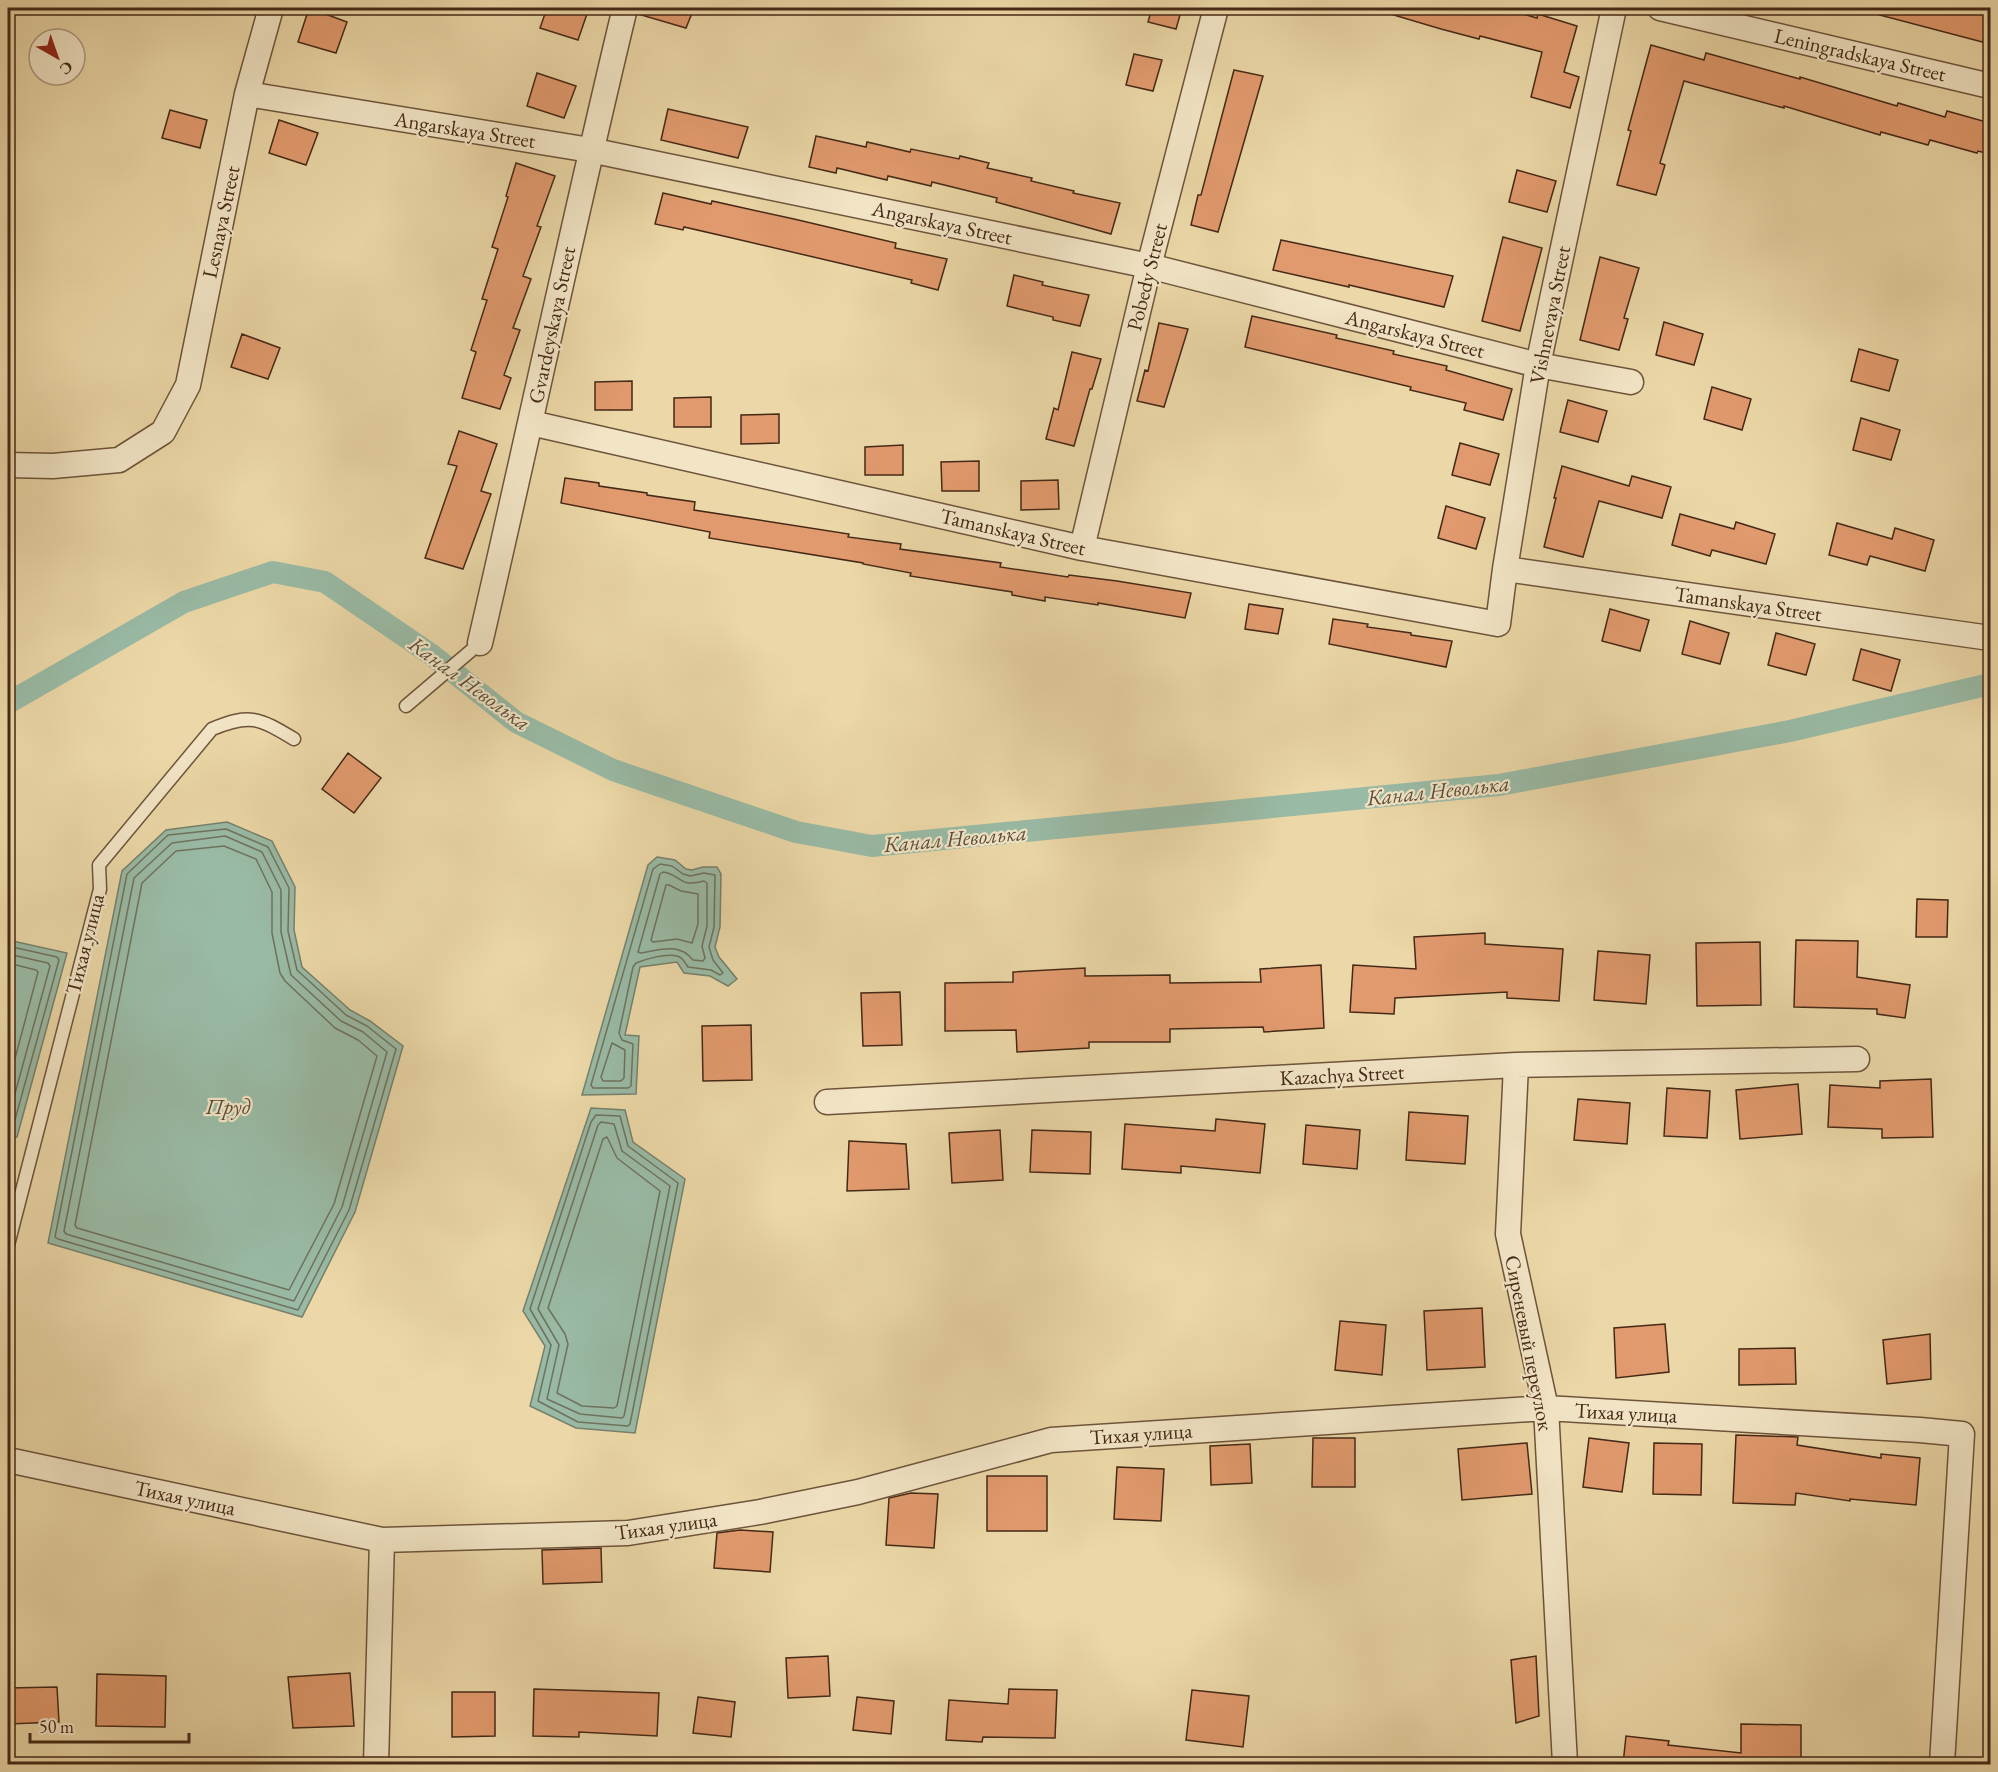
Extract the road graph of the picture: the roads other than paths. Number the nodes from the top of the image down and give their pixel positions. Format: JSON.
{"nodes":[{"id":1,"x":271,"y":8,"type":"edge"},
{"id":2,"x":625,"y":8,"type":"edge"},
{"id":3,"x":1216,"y":8,"type":"edge"},
{"id":4,"x":1614,"y":8,"type":"edge"},
{"id":5,"x":1660,"y":8,"type":"edge"},
{"id":6,"x":1990,"y":86,"type":"edge"},
{"id":7,"x":247,"y":94,"type":"junction"},
{"id":8,"x":590,"y":150,"type":"junction"},
{"id":9,"x":1149,"y":266,"type":"junction"},
{"id":10,"x":1538,"y":365,"type":"junction"},
{"id":11,"x":1631,"y":382,"type":"dead end"},
{"id":12,"x":531,"y":423,"type":"junction"},
{"id":13,"x":8,"y":465,"type":"edge"},
{"id":14,"x":1082,"y":548,"type":"junction"},
{"id":15,"x":1505,"y":569,"type":"junction"},
{"id":16,"x":1498,"y":624,"type":"joint"},
{"id":17,"x":1990,"y":638,"type":"edge"},
{"id":18,"x":480,"y":643,"type":"joint"},
{"id":19,"x":406,"y":706,"type":"dead end"},
{"id":20,"x":294,"y":739,"type":"dead end"},
{"id":21,"x":1857,"y":1059,"type":"dead end"},
{"id":22,"x":1516,"y":1065,"type":"junction"},
{"id":23,"x":827,"y":1102,"type":"dead end"},
{"id":24,"x":8,"y":1245,"type":"edge"},
{"id":25,"x":1546,"y":1408,"type":"junction"},
{"id":26,"x":8,"y":1460,"type":"edge"},
{"id":27,"x":382,"y":1540,"type":"junction"},
{"id":28,"x":376,"y":1764,"type":"edge"},
{"id":29,"x":1565,"y":1764,"type":"edge"},
{"id":30,"x":1942,"y":1764,"type":"edge"}],
"edges":[{"from":1,"to":7,"type":"street","name":"Lesnaya Street"},
{"from":2,"to":8,"type":"street","name":"Gvardeyskaya Street"},
{"from":3,"to":9,"type":"street","name":"Pobedy Street"},
{"from":4,"to":10,"type":"street","name":"Vishnevaya Street"},
{"from":5,"to":6,"type":"street","name":"Leningradskaya Street"},
{"from":7,"to":8,"type":"street","name":"Angarskaya Street"},
{"from":7,"to":13,"type":"street","name":"Lesnaya Street"},
{"from":8,"to":9,"type":"street","name":"Angarskaya Street"},
{"from":8,"to":12,"type":"street","name":"Gvardeyskaya Street"},
{"from":9,"to":10,"type":"street","name":"Angarskaya Street"},
{"from":9,"to":14,"type":"street","name":"Pobedy Street"},
{"from":10,"to":11,"type":"street","name":"Angarskaya Street"},
{"from":10,"to":15,"type":"street","name":"Vishnevaya Street"},
{"from":12,"to":14,"type":"street","name":"Tamanskaya Street"},
{"from":12,"to":18,"type":"street","name":"Gvardeyskaya Street"},
{"from":14,"to":16,"type":"street","name":"Tamanskaya Street"},
{"from":15,"to":16,"type":"street","name":"Vishnevaya Street"},
{"from":15,"to":17,"type":"street","name":"Tamanskaya Street"},
{"from":18,"to":19,"type":"lane"},
{"from":20,"to":24,"type":"lane","name":"Тихая улица"},
{"from":21,"to":22,"type":"street","name":"Kazachya Street"},
{"from":22,"to":23,"type":"street","name":"Kazachya Street"},
{"from":22,"to":25,"type":"street","name":"Сиреневый переулок"},
{"from":25,"to":27,"type":"street","name":"Тихая улица"},
{"from":25,"to":29,"type":"street","name":"Сиреневый переулок"},
{"from":25,"to":30,"type":"street","name":"Тихая улица"},
{"from":26,"to":27,"type":"street","name":"Тихая улица"},
{"from":27,"to":28,"type":"street"}]}
